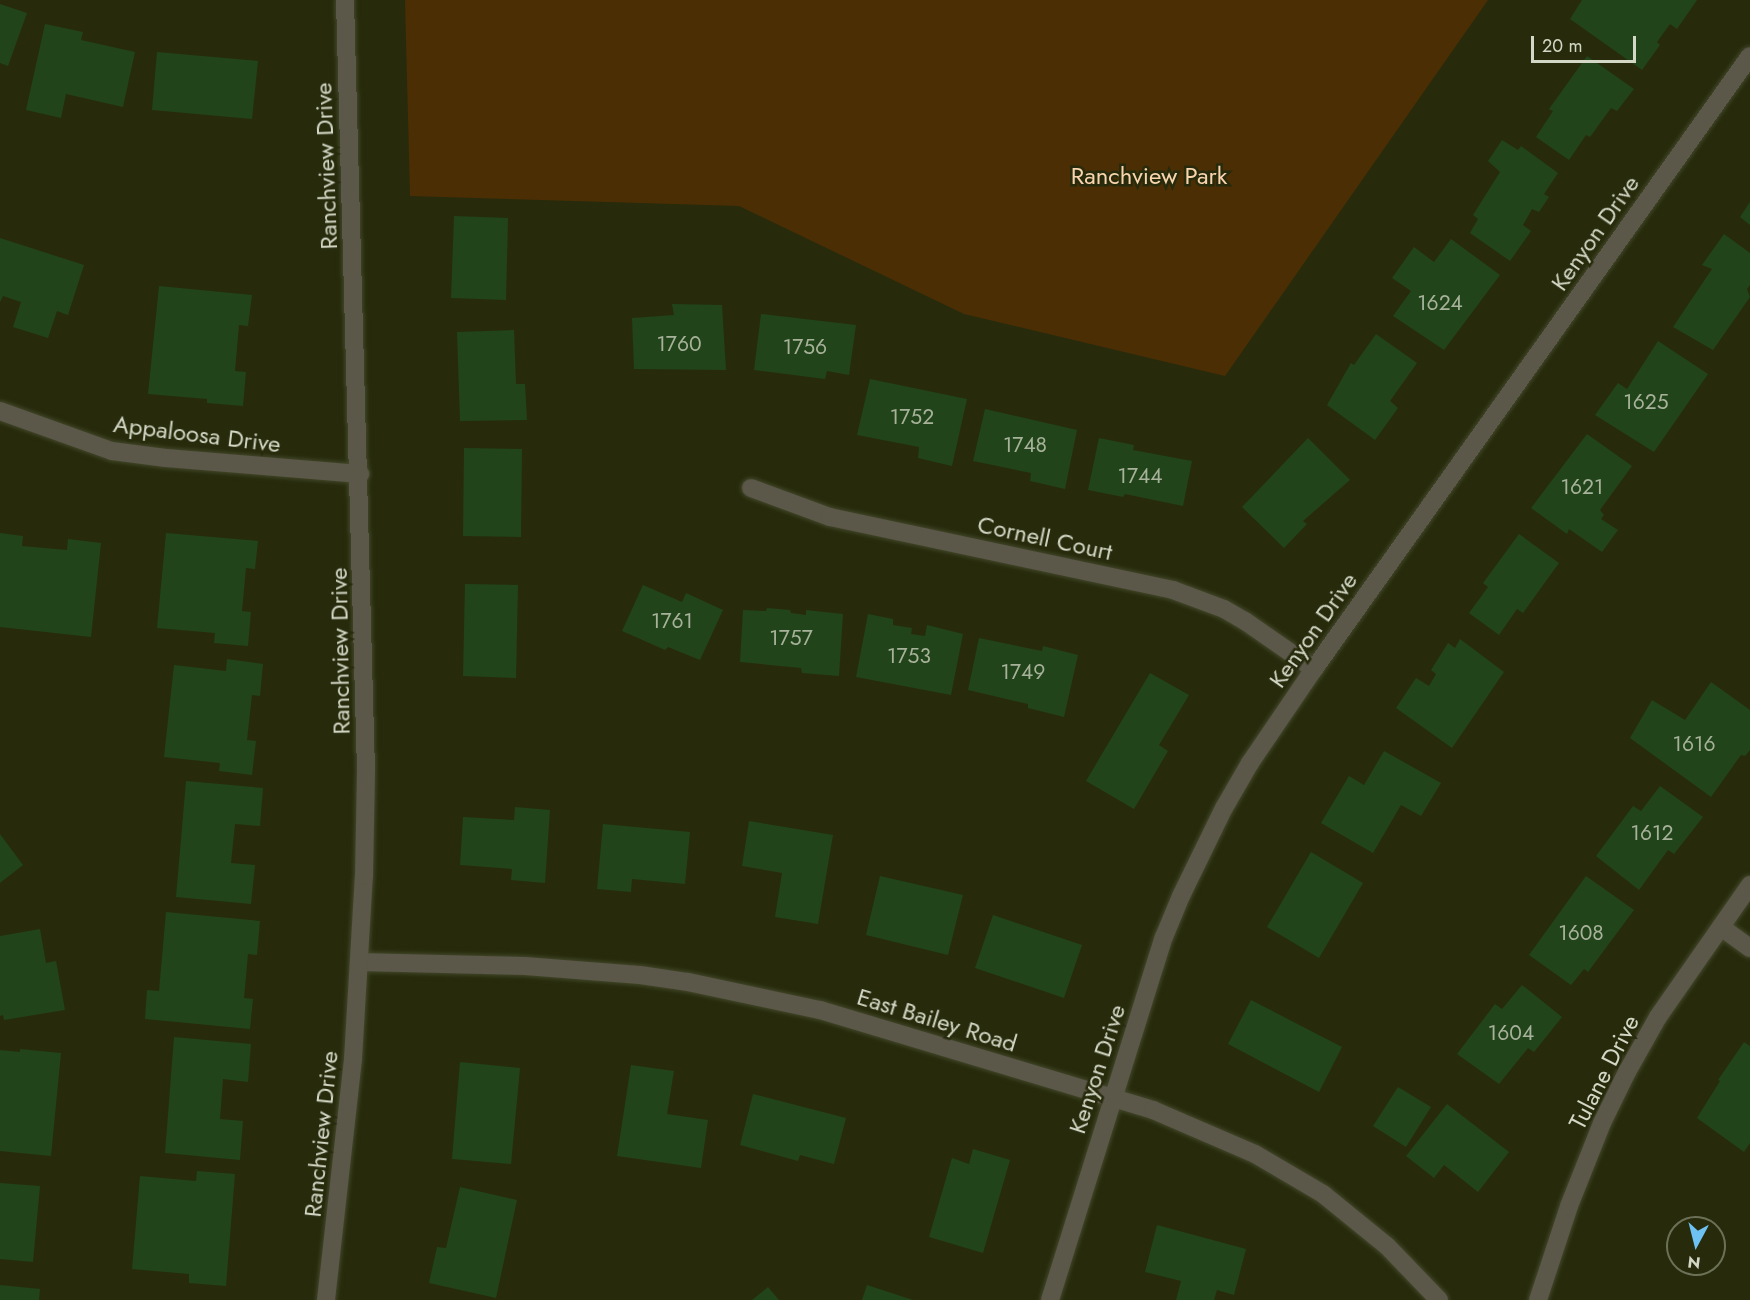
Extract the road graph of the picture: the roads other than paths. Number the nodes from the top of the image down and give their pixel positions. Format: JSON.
{"nodes":[{"id":1,"x":345,"y":0,"type":"edge"},
{"id":2,"x":1750,"y":56,"type":"edge"},
{"id":3,"x":0,"y":411,"type":"edge"},
{"id":4,"x":360,"y":474,"type":"junction"},
{"id":5,"x":751,"y":488,"type":"dead end"},
{"id":6,"x":1314,"y":669,"type":"junction"},
{"id":7,"x":1750,"y":885,"type":"edge"},
{"id":8,"x":1720,"y":927,"type":"junction"},
{"id":9,"x":1750,"y":948,"type":"edge"},
{"id":10,"x":359,"y":962,"type":"junction"},
{"id":11,"x":1112,"y":1098,"type":"junction"},
{"id":12,"x":326,"y":1300,"type":"edge"},
{"id":13,"x":1050,"y":1300,"type":"edge"},
{"id":14,"x":1438,"y":1300,"type":"edge"},
{"id":15,"x":1538,"y":1300,"type":"edge"}],
"edges":[{"from":1,"to":4,"type":"street","name":"Ranchview Drive"},
{"from":2,"to":6,"type":"street","name":"Kenyon Drive"},
{"from":3,"to":4,"type":"street","name":"Appaloosa Drive"},
{"from":4,"to":10,"type":"street","name":"Ranchview Drive"},
{"from":5,"to":6,"type":"street","name":"Cornell Court"},
{"from":6,"to":11,"type":"street","name":"Kenyon Drive"},
{"from":7,"to":8,"type":"street","name":"Tulane Drive"},
{"from":8,"to":9,"type":"street"},
{"from":8,"to":15,"type":"street","name":"Tulane Drive"},
{"from":10,"to":11,"type":"street","name":"East Bailey Road"},
{"from":10,"to":12,"type":"street","name":"Ranchview Drive"},
{"from":11,"to":13,"type":"street","name":"Kenyon Drive"},
{"from":11,"to":14,"type":"street","name":"East Bailey Road"}]}
